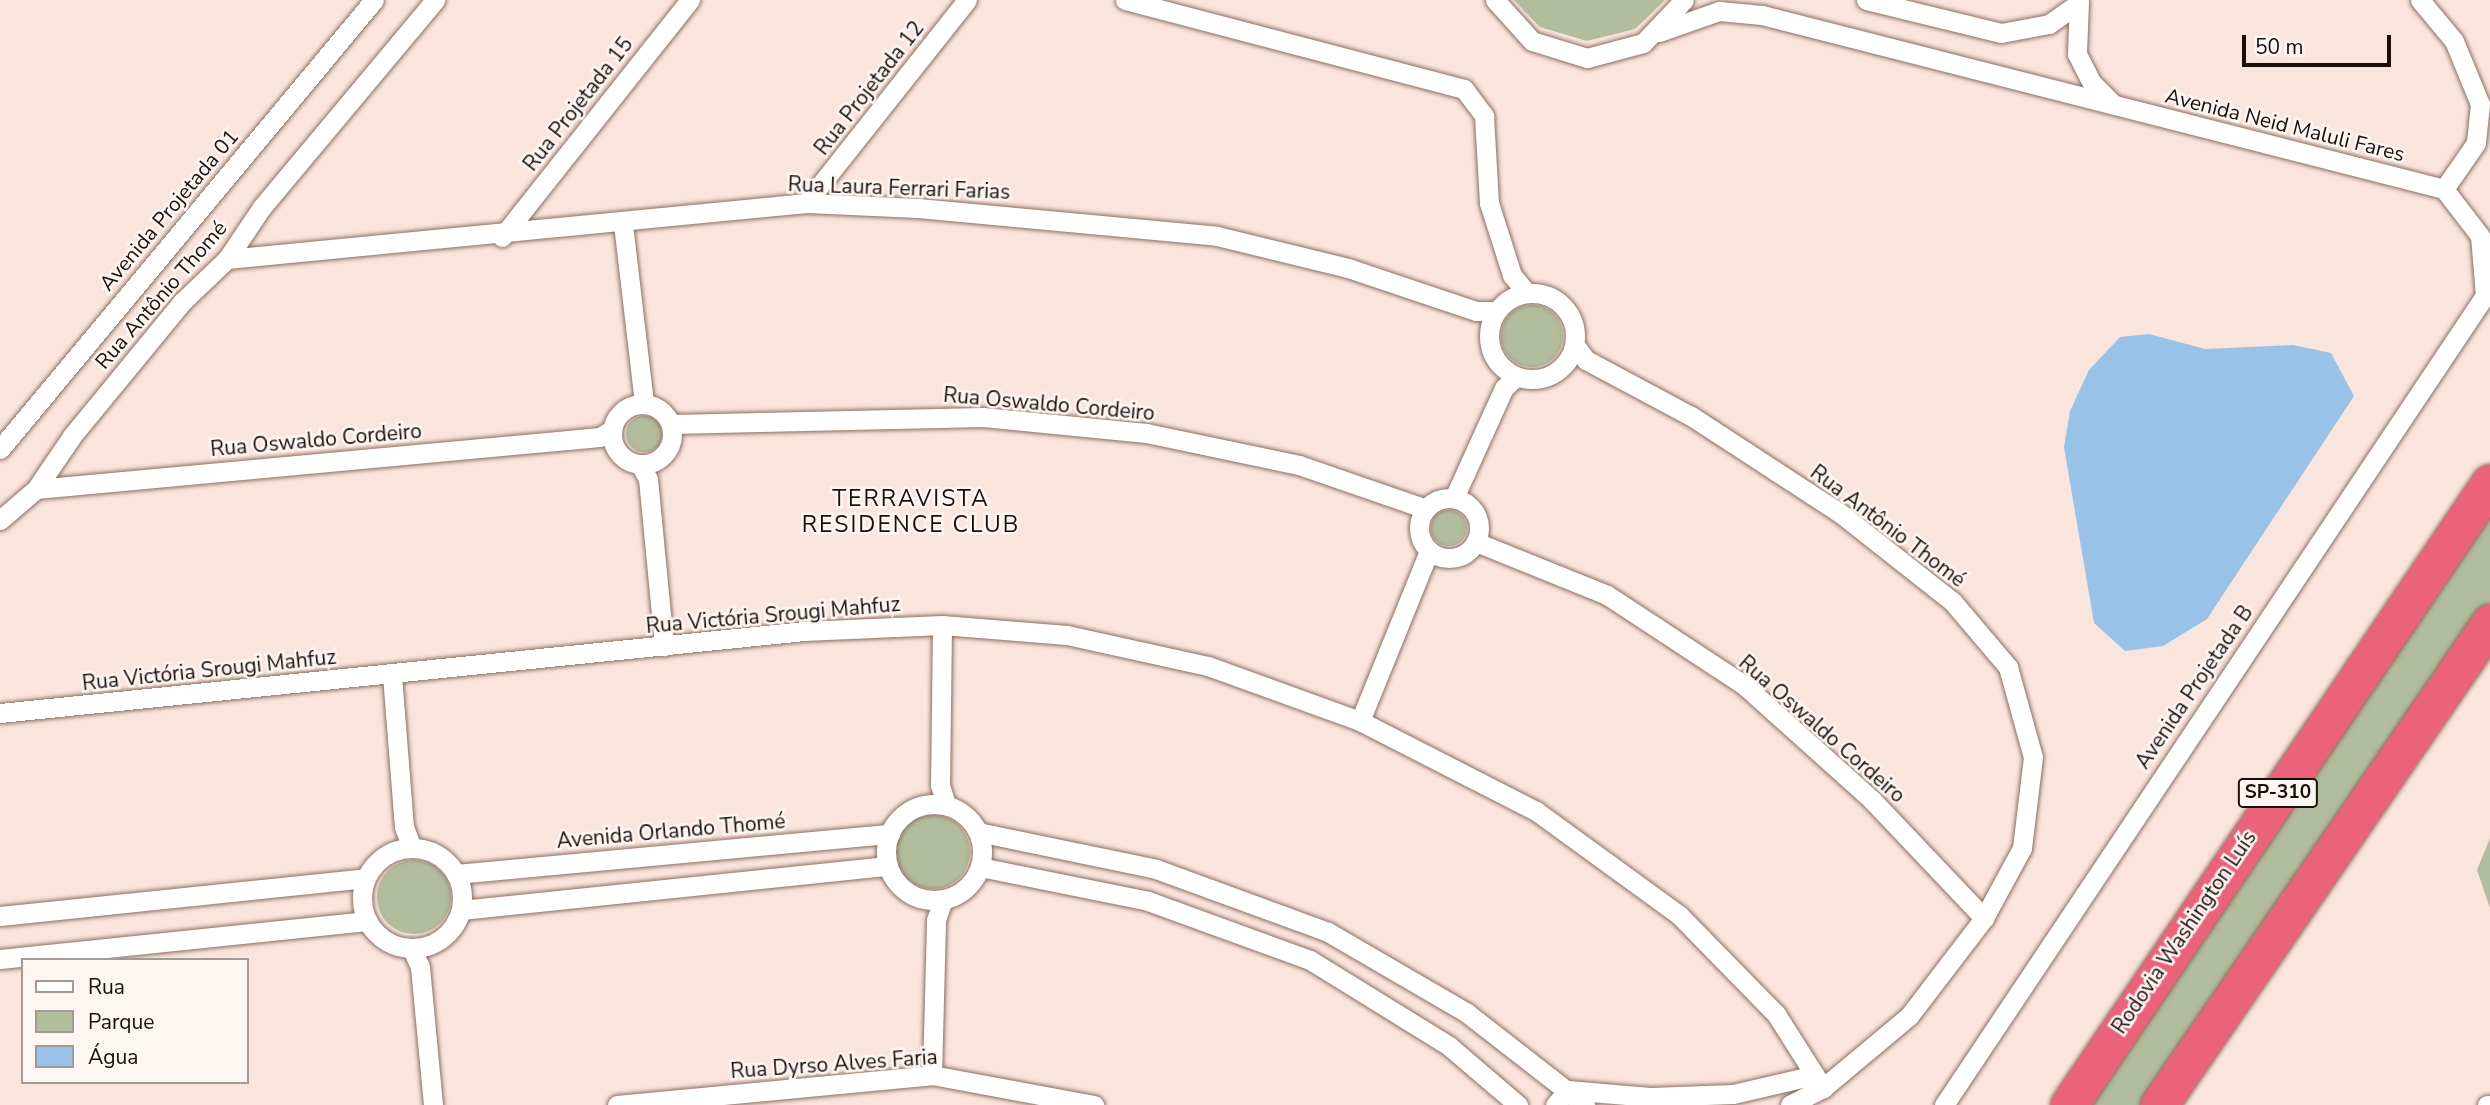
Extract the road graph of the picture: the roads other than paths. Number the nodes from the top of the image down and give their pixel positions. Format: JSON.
{"nodes":[{"id":1,"x":374,"y":0,"type":"edge"},
{"id":2,"x":435,"y":0,"type":"edge"},
{"id":3,"x":690,"y":0,"type":"edge"},
{"id":4,"x":967,"y":0,"type":"edge"},
{"id":5,"x":1125,"y":0,"type":"edge"},
{"id":6,"x":1495,"y":0,"type":"edge"},
{"id":7,"x":1684,"y":0,"type":"edge"},
{"id":8,"x":1866,"y":0,"type":"edge"},
{"id":9,"x":2420,"y":0,"type":"edge"},
{"id":10,"x":2077,"y":2,"type":"edge"},
{"id":11,"x":1905,"y":5,"type":"edge"},
{"id":12,"x":1659,"y":32,"type":"junction"},
{"id":13,"x":2115,"y":106,"type":"junction"},
{"id":14,"x":2485,"y":107,"type":"edge"},
{"id":15,"x":2444,"y":189,"type":"junction"},
{"id":16,"x":806,"y":203,"type":"junction"},
{"id":17,"x":623,"y":224,"type":"junction"},
{"id":18,"x":502,"y":236,"type":"junction"},
{"id":19,"x":227,"y":259,"type":"junction"},
{"id":20,"x":2487,"y":292,"type":"edge"},
{"id":21,"x":1505,"y":307,"type":"junction"},
{"id":22,"x":1577,"y":354,"type":"junction"},
{"id":23,"x":1509,"y":379,"type":"junction"},
{"id":24,"x":638,"y":398,"type":"junction"},
{"id":25,"x":675,"y":429,"type":"junction"},
{"id":26,"x":608,"y":436,"type":"junction"},
{"id":27,"x":0,"y":449,"type":"edge"},
{"id":28,"x":647,"y":468,"type":"junction"},
{"id":29,"x":2490,"y":483,"type":"edge"},
{"id":30,"x":36,"y":489,"type":"junction"},
{"id":31,"x":1460,"y":500,"type":"junction"},
{"id":32,"x":1423,"y":513,"type":"junction"},
{"id":33,"x":0,"y":520,"type":"edge"},
{"id":34,"x":1478,"y":537,"type":"junction"},
{"id":35,"x":1434,"y":554,"type":"junction"},
{"id":36,"x":2490,"y":622,"type":"edge"},
{"id":37,"x":942,"y":625,"type":"junction"},
{"id":38,"x":664,"y":646,"type":"junction"},
{"id":39,"x":392,"y":675,"type":"junction"},
{"id":40,"x":0,"y":713,"type":"edge"},
{"id":41,"x":1360,"y":721,"type":"junction"},
{"id":42,"x":939,"y":805,"type":"junction"},
{"id":43,"x":978,"y":832,"type":"junction"},
{"id":44,"x":890,"y":834,"type":"junction"},
{"id":45,"x":405,"y":849,"type":"junction"},
{"id":46,"x":888,"y":866,"type":"junction"},
{"id":47,"x":980,"y":867,"type":"junction"},
{"id":48,"x":456,"y":874,"type":"junction"},
{"id":49,"x":366,"y":878,"type":"junction"},
{"id":50,"x":936,"y":900,"type":"junction"},
{"id":51,"x":461,"y":910,"type":"junction"},
{"id":52,"x":0,"y":916,"type":"edge"},
{"id":53,"x":1984,"y":918,"type":"junction"},
{"id":54,"x":367,"y":921,"type":"junction"},
{"id":55,"x":420,"y":954,"type":"junction"},
{"id":56,"x":0,"y":959,"type":"edge"},
{"id":57,"x":932,"y":1075,"type":"junction"},
{"id":58,"x":1819,"y":1081,"type":"junction"},
{"id":59,"x":1568,"y":1090,"type":"junction"},
{"id":60,"x":663,"y":1103,"type":"edge"},
{"id":61,"x":433,"y":1105,"type":"edge"},
{"id":62,"x":617,"y":1105,"type":"edge"},
{"id":63,"x":1094,"y":1105,"type":"edge"},
{"id":64,"x":1518,"y":1105,"type":"edge"},
{"id":65,"x":1555,"y":1105,"type":"edge"},
{"id":66,"x":1585,"y":1105,"type":"edge"},
{"id":67,"x":1790,"y":1105,"type":"edge"},
{"id":68,"x":1944,"y":1105,"type":"edge"},
{"id":69,"x":2069,"y":1105,"type":"edge"},
{"id":70,"x":2159,"y":1105,"type":"edge"}],
"edges":[{"from":1,"to":27,"type":"street","name":"Avenida Projetada 01"},
{"from":2,"to":19,"type":"street","name":"Rua Antônio Thomé"},
{"from":3,"to":18,"type":"street","name":"Rua Projetada 15"},
{"from":4,"to":16,"type":"street","name":"Rua Projetada 12"},
{"from":5,"to":21,"type":"street"},
{"from":6,"to":12,"type":"street","name":"Avenida Neid Maluli Fares"},
{"from":7,"to":12,"type":"street"},
{"from":8,"to":11,"type":"street"},
{"from":9,"to":14,"type":"street"},
{"from":10,"to":11,"type":"street"},
{"from":10,"to":13,"type":"street"},
{"from":12,"to":13,"type":"street","name":"Avenida Neid Maluli Fares"},
{"from":13,"to":15,"type":"street","name":"Avenida Neid Maluli Fares"},
{"from":14,"to":15,"type":"street"},
{"from":15,"to":20,"type":"street"},
{"from":16,"to":17,"type":"street","name":"Rua Laura Ferrari Farias"},
{"from":16,"to":21,"type":"street","name":"Rua Laura Ferrari Farias"},
{"from":17,"to":18,"type":"street","name":"Rua Laura Ferrari Farias"},
{"from":17,"to":24,"type":"street"},
{"from":18,"to":19,"type":"street","name":"Rua Laura Ferrari Farias"},
{"from":19,"to":30,"type":"street","name":"Rua Antônio Thomé"},
{"from":20,"to":68,"type":"street","name":"Avenida Projetada B"},
{"from":21,"to":22,"type":"street"},
{"from":21,"to":23,"type":"street"},
{"from":22,"to":23,"type":"street"},
{"from":22,"to":53,"type":"street","name":"Rua Antônio Thomé"},
{"from":23,"to":31,"type":"street"},
{"from":24,"to":25,"type":"street"},
{"from":24,"to":26,"type":"street"},
{"from":25,"to":28,"type":"street"},
{"from":25,"to":32,"type":"street","name":"Rua Oswaldo Cordeiro"},
{"from":26,"to":28,"type":"street"},
{"from":26,"to":30,"type":"street","name":"Rua Oswaldo Cordeiro"},
{"from":28,"to":38,"type":"street"},
{"from":29,"to":69,"type":"highway","name":"Rodovia Washington Luís","number":"SP-310"},
{"from":30,"to":33,"type":"street","name":"Rua Antônio Thomé"},
{"from":31,"to":32,"type":"street"},
{"from":31,"to":34,"type":"street"},
{"from":32,"to":35,"type":"street"},
{"from":34,"to":35,"type":"street"},
{"from":34,"to":53,"type":"street","name":"Rua Oswaldo Cordeiro"},
{"from":35,"to":41,"type":"street"},
{"from":36,"to":70,"type":"highway"},
{"from":37,"to":38,"type":"street","name":"Rua Victória Srougi Mahfuz"},
{"from":37,"to":41,"type":"street","name":"Rua Victória Srougi Mahfuz"},
{"from":37,"to":42,"type":"street"},
{"from":38,"to":39,"type":"street","name":"Rua Victória Srougi Mahfuz"},
{"from":39,"to":40,"type":"street","name":"Rua Victória Srougi Mahfuz"},
{"from":39,"to":45,"type":"street"},
{"from":41,"to":58,"type":"street","name":"Rua Victória Srougi Mahfuz"},
{"from":42,"to":43,"type":"street"},
{"from":42,"to":44,"type":"street"},
{"from":43,"to":47,"type":"street"},
{"from":43,"to":59,"type":"street"},
{"from":44,"to":46,"type":"street"},
{"from":44,"to":48,"type":"street","name":"Avenida Orlando Thomé"},
{"from":45,"to":48,"type":"street"},
{"from":45,"to":49,"type":"street"},
{"from":46,"to":50,"type":"street"},
{"from":46,"to":51,"type":"street"},
{"from":47,"to":50,"type":"street"},
{"from":47,"to":64,"type":"street"},
{"from":48,"to":51,"type":"street"},
{"from":49,"to":52,"type":"street"},
{"from":49,"to":54,"type":"street"},
{"from":50,"to":57,"type":"street"},
{"from":51,"to":55,"type":"street"},
{"from":53,"to":58,"type":"street","name":"Rua Antônio Thomé"},
{"from":54,"to":55,"type":"street"},
{"from":54,"to":56,"type":"street"},
{"from":55,"to":61,"type":"street"},
{"from":57,"to":60,"type":"street","name":"Rua Dyrso Alves Faria"},
{"from":57,"to":63,"type":"street","name":"Rua Dyrso Alves Faria"},
{"from":58,"to":59,"type":"street"},
{"from":58,"to":67,"type":"street","name":"Rua Antônio Thomé"},
{"from":59,"to":65,"type":"street"},
{"from":59,"to":66,"type":"street"},
{"from":60,"to":62,"type":"street","name":"Rua Dyrso Alves Faria"}]}
